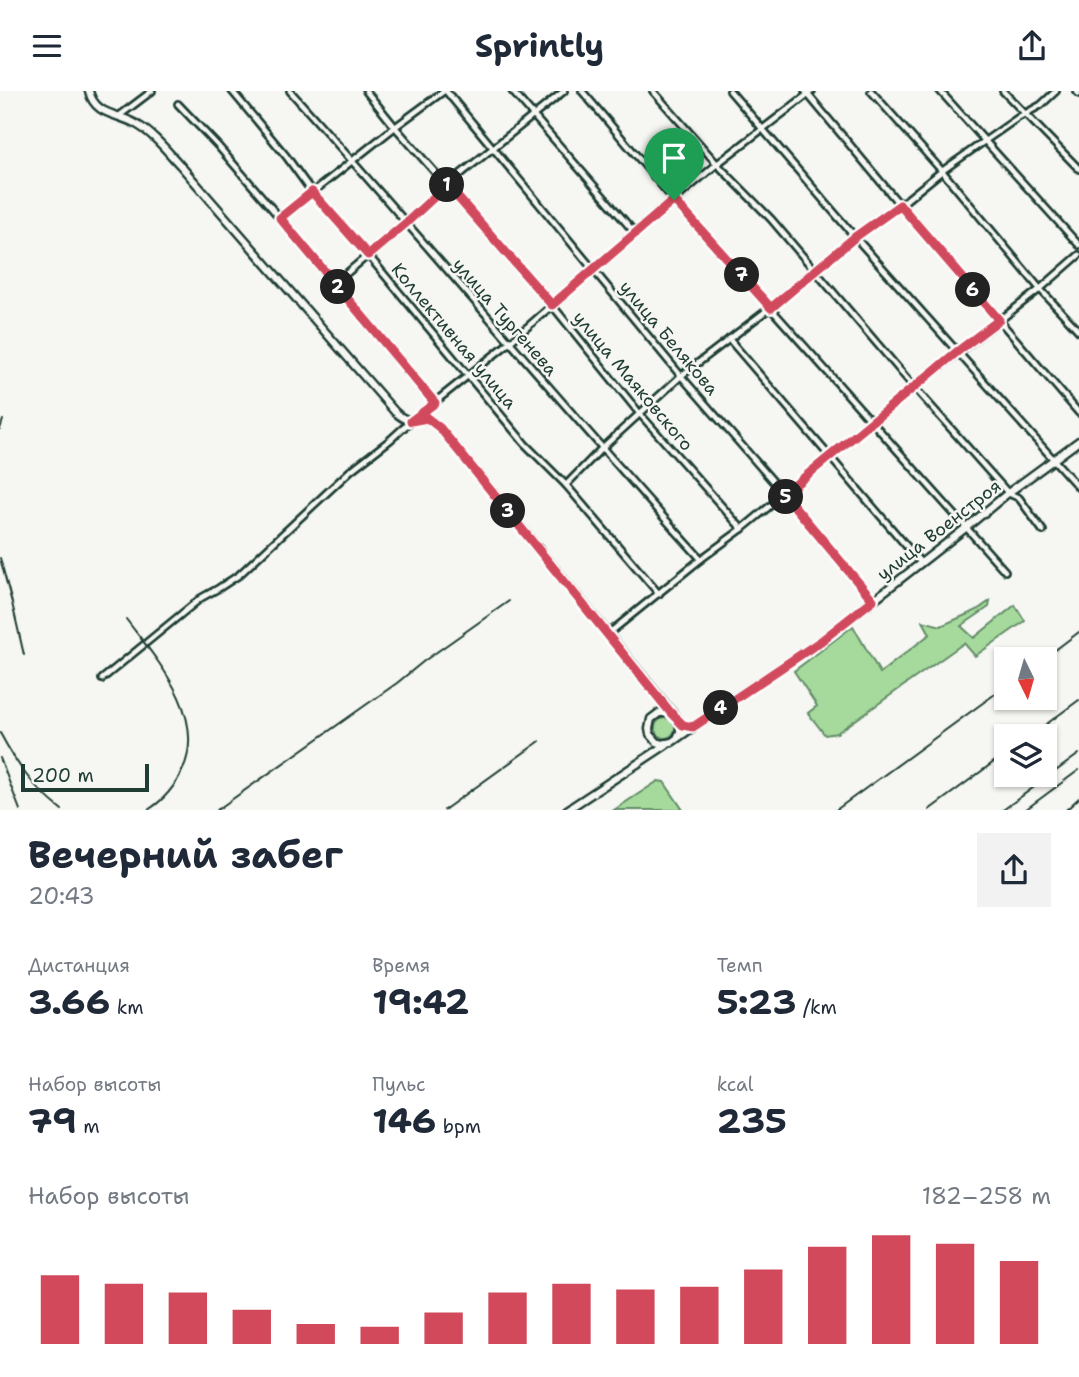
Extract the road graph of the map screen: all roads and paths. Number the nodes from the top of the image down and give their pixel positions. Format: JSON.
{"nodes":[{"id":1,"x":89,"y":91,"type":"edge"},
{"id":2,"x":152,"y":91,"type":"edge"},
{"id":3,"x":232,"y":91,"type":"edge"},
{"id":4,"x":290,"y":91,"type":"edge"},
{"id":5,"x":366,"y":91,"type":"edge"},
{"id":6,"x":445,"y":91,"type":"edge"},
{"id":7,"x":512,"y":91,"type":"edge"},
{"id":8,"x":564,"y":91,"type":"edge"},
{"id":9,"x":582,"y":91,"type":"edge"},
{"id":10,"x":653,"y":91,"type":"edge"},
{"id":11,"x":730,"y":91,"type":"edge"},
{"id":12,"x":871,"y":91,"type":"edge"},
{"id":13,"x":940,"y":91,"type":"edge"},
{"id":14,"x":1003,"y":91,"type":"edge"},
{"id":15,"x":1056,"y":91,"type":"edge"},
{"id":16,"x":808,"y":92,"type":"edge"},
{"id":17,"x":178,"y":104,"type":"dead end"},
{"id":18,"x":1027,"y":114,"type":"junction"},
{"id":19,"x":533,"y":115,"type":"junction"},
{"id":20,"x":119,"y":117,"type":"junction"},
{"id":21,"x":395,"y":127,"type":"junction"},
{"id":22,"x":763,"y":128,"type":"junction"},
{"id":23,"x":985,"y":141,"type":"junction"},
{"id":24,"x":493,"y":148,"type":"junction"},
{"id":25,"x":352,"y":160,"type":"junction"},
{"id":26,"x":717,"y":165,"type":"junction"},
{"id":27,"x":1079,"y":169,"type":"edge"},
{"id":28,"x":942,"y":171,"type":"junction"},
{"id":29,"x":447,"y":185,"type":"junction"},
{"id":30,"x":312,"y":192,"type":"junction"},
{"id":31,"x":674,"y":200,"type":"junction"},
{"id":32,"x":900,"y":205,"type":"junction"},
{"id":33,"x":280,"y":218,"type":"junction"},
{"id":34,"x":406,"y":223,"type":"junction"},
{"id":35,"x":635,"y":233,"type":"junction"},
{"id":36,"x":855,"y":237,"type":"junction"},
{"id":37,"x":1079,"y":245,"type":"edge"},
{"id":38,"x":368,"y":255,"type":"junction"},
{"id":39,"x":1079,"y":255,"type":"edge"},
{"id":40,"x":593,"y":269,"type":"junction"},
{"id":41,"x":815,"y":272,"type":"junction"},
{"id":42,"x":334,"y":283,"type":"junction"},
{"id":43,"x":1040,"y":289,"type":"junction"},
{"id":44,"x":552,"y":305,"type":"junction"},
{"id":45,"x":771,"y":308,"type":"junction"},
{"id":46,"x":999,"y":320,"type":"junction"},
{"id":47,"x":1079,"y":331,"type":"edge"},
{"id":48,"x":729,"y":339,"type":"junction"},
{"id":49,"x":509,"y":343,"type":"junction"},
{"id":50,"x":958,"y":351,"type":"junction"},
{"id":51,"x":469,"y":375,"type":"junction"},
{"id":52,"x":681,"y":376,"type":"junction"},
{"id":53,"x":914,"y":387,"type":"junction"},
{"id":54,"x":435,"y":403,"type":"junction"},
{"id":55,"x":1079,"y":413,"type":"edge"},
{"id":56,"x":640,"y":414,"type":"junction"},
{"id":57,"x":411,"y":421,"type":"junction"},
{"id":58,"x":872,"y":421,"type":"junction"},
{"id":59,"x":1079,"y":441,"type":"edge"},
{"id":60,"x":601,"y":449,"type":"junction"},
{"id":61,"x":830,"y":458,"type":"junction"},
{"id":62,"x":1054,"y":460,"type":"junction"},
{"id":63,"x":566,"y":485,"type":"junction"},
{"id":64,"x":1079,"y":488,"type":"edge"},
{"id":65,"x":1009,"y":493,"type":"junction"},
{"id":66,"x":784,"y":494,"type":"junction"},
{"id":67,"x":967,"y":527,"type":"junction"},
{"id":68,"x":742,"y":529,"type":"junction"},
{"id":69,"x":1043,"y":531,"type":"dead end"},
{"id":70,"x":701,"y":559,"type":"junction"},
{"id":71,"x":921,"y":563,"type":"junction"},
{"id":72,"x":1005,"y":571,"type":"dead end"},
{"id":73,"x":659,"y":594,"type":"junction"},
{"id":74,"x":873,"y":600,"type":"junction"},
{"id":75,"x":608,"y":635,"type":"junction"},
{"id":76,"x":102,"y":679,"type":"dead end"},
{"id":77,"x":659,"y":698,"type":"junction"},
{"id":78,"x":659,"y":713,"type":"junction"},
{"id":79,"x":671,"y":713,"type":"junction"},
{"id":80,"x":680,"y":722,"type":"junction"},
{"id":81,"x":693,"y":727,"type":"junction"},
{"id":82,"x":678,"y":736,"type":"junction"},
{"id":83,"x":653,"y":738,"type":"junction"},
{"id":84,"x":667,"y":744,"type":"junction"},
{"id":85,"x":657,"y":750,"type":"junction"},
{"id":86,"x":567,"y":810,"type":"edge"}],
"edges":[{"from":1,"to":20,"type":"street"},
{"from":2,"to":20,"type":"street"},
{"from":3,"to":30,"type":"street","name":"Коллективная улица"},
{"from":4,"to":25,"type":"street","name":"улица Тургенева"},
{"from":5,"to":21,"type":"street","name":"улица Маяковского"},
{"from":6,"to":21,"type":"street"},
{"from":6,"to":24,"type":"street","name":"улица Белякова"},
{"from":7,"to":19,"type":"street"},
{"from":8,"to":19,"type":"street"},
{"from":9,"to":31,"type":"street"},
{"from":10,"to":26,"type":"street"},
{"from":11,"to":22,"type":"street"},
{"from":12,"to":28,"type":"street"},
{"from":13,"to":23,"type":"street"},
{"from":14,"to":18,"type":"street"},
{"from":15,"to":18,"type":"street"},
{"from":16,"to":22,"type":"street"},
{"from":16,"to":32,"type":"street"},
{"from":17,"to":33,"type":"street"},
{"from":18,"to":23,"type":"street"},
{"from":18,"to":27,"type":"street"},
{"from":19,"to":24,"type":"street"},
{"from":19,"to":35,"type":"street"},
{"from":20,"to":57,"type":"street"},
{"from":21,"to":25,"type":"street"},
{"from":21,"to":29,"type":"street","name":"улица Маяковского"},
{"from":22,"to":26,"type":"street"},
{"from":22,"to":36,"type":"street"},
{"from":23,"to":28,"type":"street"},
{"from":23,"to":37,"type":"street"},
{"from":24,"to":29,"type":"street"},
{"from":24,"to":40,"type":"street","name":"улица Белякова"},
{"from":25,"to":30,"type":"street"},
{"from":25,"to":34,"type":"street","name":"улица Тургенева"},
{"from":26,"to":31,"type":"street"},
{"from":26,"to":41,"type":"street"},
{"from":28,"to":32,"type":"street"},
{"from":28,"to":43,"type":"street"},
{"from":29,"to":34,"type":"street"},
{"from":29,"to":44,"type":"street","name":"улица Маяковского"},
{"from":30,"to":33,"type":"street"},
{"from":30,"to":38,"type":"street","name":"Коллективная улица"},
{"from":31,"to":35,"type":"street"},
{"from":31,"to":45,"type":"street"},
{"from":32,"to":36,"type":"street"},
{"from":32,"to":46,"type":"street"},
{"from":33,"to":42,"type":"street"},
{"from":34,"to":38,"type":"street"},
{"from":34,"to":49,"type":"street","name":"улица Тургенева"},
{"from":35,"to":40,"type":"street"},
{"from":36,"to":41,"type":"street"},
{"from":36,"to":50,"type":"street"},
{"from":38,"to":42,"type":"street"},
{"from":38,"to":51,"type":"street","name":"Коллективная улица"},
{"from":39,"to":43,"type":"street"},
{"from":40,"to":44,"type":"street"},
{"from":40,"to":52,"type":"street","name":"улица Белякова"},
{"from":41,"to":45,"type":"street"},
{"from":41,"to":53,"type":"street"},
{"from":42,"to":54,"type":"street"},
{"from":43,"to":46,"type":"street"},
{"from":43,"to":47,"type":"street"},
{"from":44,"to":49,"type":"street"},
{"from":44,"to":56,"type":"street","name":"улица Маяковского"},
{"from":45,"to":48,"type":"street"},
{"from":45,"to":58,"type":"street"},
{"from":46,"to":50,"type":"street"},
{"from":46,"to":55,"type":"street"},
{"from":48,"to":52,"type":"street"},
{"from":48,"to":61,"type":"street"},
{"from":49,"to":51,"type":"street"},
{"from":49,"to":60,"type":"street","name":"улица Тургенева"},
{"from":50,"to":53,"type":"street"},
{"from":50,"to":62,"type":"street"},
{"from":51,"to":54,"type":"street"},
{"from":51,"to":63,"type":"street","name":"Коллективная улица"},
{"from":52,"to":56,"type":"street"},
{"from":52,"to":66,"type":"street","name":"улица Белякова"},
{"from":53,"to":58,"type":"street"},
{"from":53,"to":65,"type":"street"},
{"from":54,"to":57,"type":"street"},
{"from":56,"to":60,"type":"street"},
{"from":56,"to":68,"type":"street","name":"улица Маяковского"},
{"from":57,"to":75,"type":"street"},
{"from":57,"to":76,"type":"street"},
{"from":58,"to":61,"type":"street"},
{"from":58,"to":67,"type":"street"},
{"from":59,"to":62,"type":"street","name":"улица Военстроя"},
{"from":60,"to":63,"type":"street"},
{"from":60,"to":70,"type":"street","name":"улица Тургенева"},
{"from":61,"to":66,"type":"street"},
{"from":61,"to":71,"type":"street"},
{"from":62,"to":64,"type":"street"},
{"from":62,"to":65,"type":"street","name":"улица Военстроя"},
{"from":63,"to":73,"type":"street","name":"Коллективная улица"},
{"from":65,"to":67,"type":"street","name":"улица Военстроя"},
{"from":65,"to":69,"type":"street"},
{"from":66,"to":68,"type":"street"},
{"from":66,"to":74,"type":"street","name":"улица Белякова"},
{"from":67,"to":71,"type":"street","name":"улица Военстроя"},
{"from":67,"to":72,"type":"street"},
{"from":68,"to":70,"type":"street"},
{"from":70,"to":73,"type":"street"},
{"from":71,"to":74,"type":"street","name":"улица Военстроя"},
{"from":73,"to":75,"type":"street"},
{"from":74,"to":81,"type":"street","name":"улица Военстроя"},
{"from":75,"to":77,"type":"street"},
{"from":77,"to":78,"type":"street"},
{"from":77,"to":79,"type":"street"},
{"from":78,"to":79,"type":"street"},
{"from":78,"to":83,"type":"street"},
{"from":79,"to":80,"type":"street"},
{"from":80,"to":81,"type":"street"},
{"from":80,"to":82,"type":"street"},
{"from":81,"to":82,"type":"street","name":"улица Военстроя"},
{"from":82,"to":84,"type":"street"},
{"from":83,"to":84,"type":"street"},
{"from":83,"to":85,"type":"street"},
{"from":84,"to":85,"type":"street"},
{"from":85,"to":86,"type":"street"}]}
